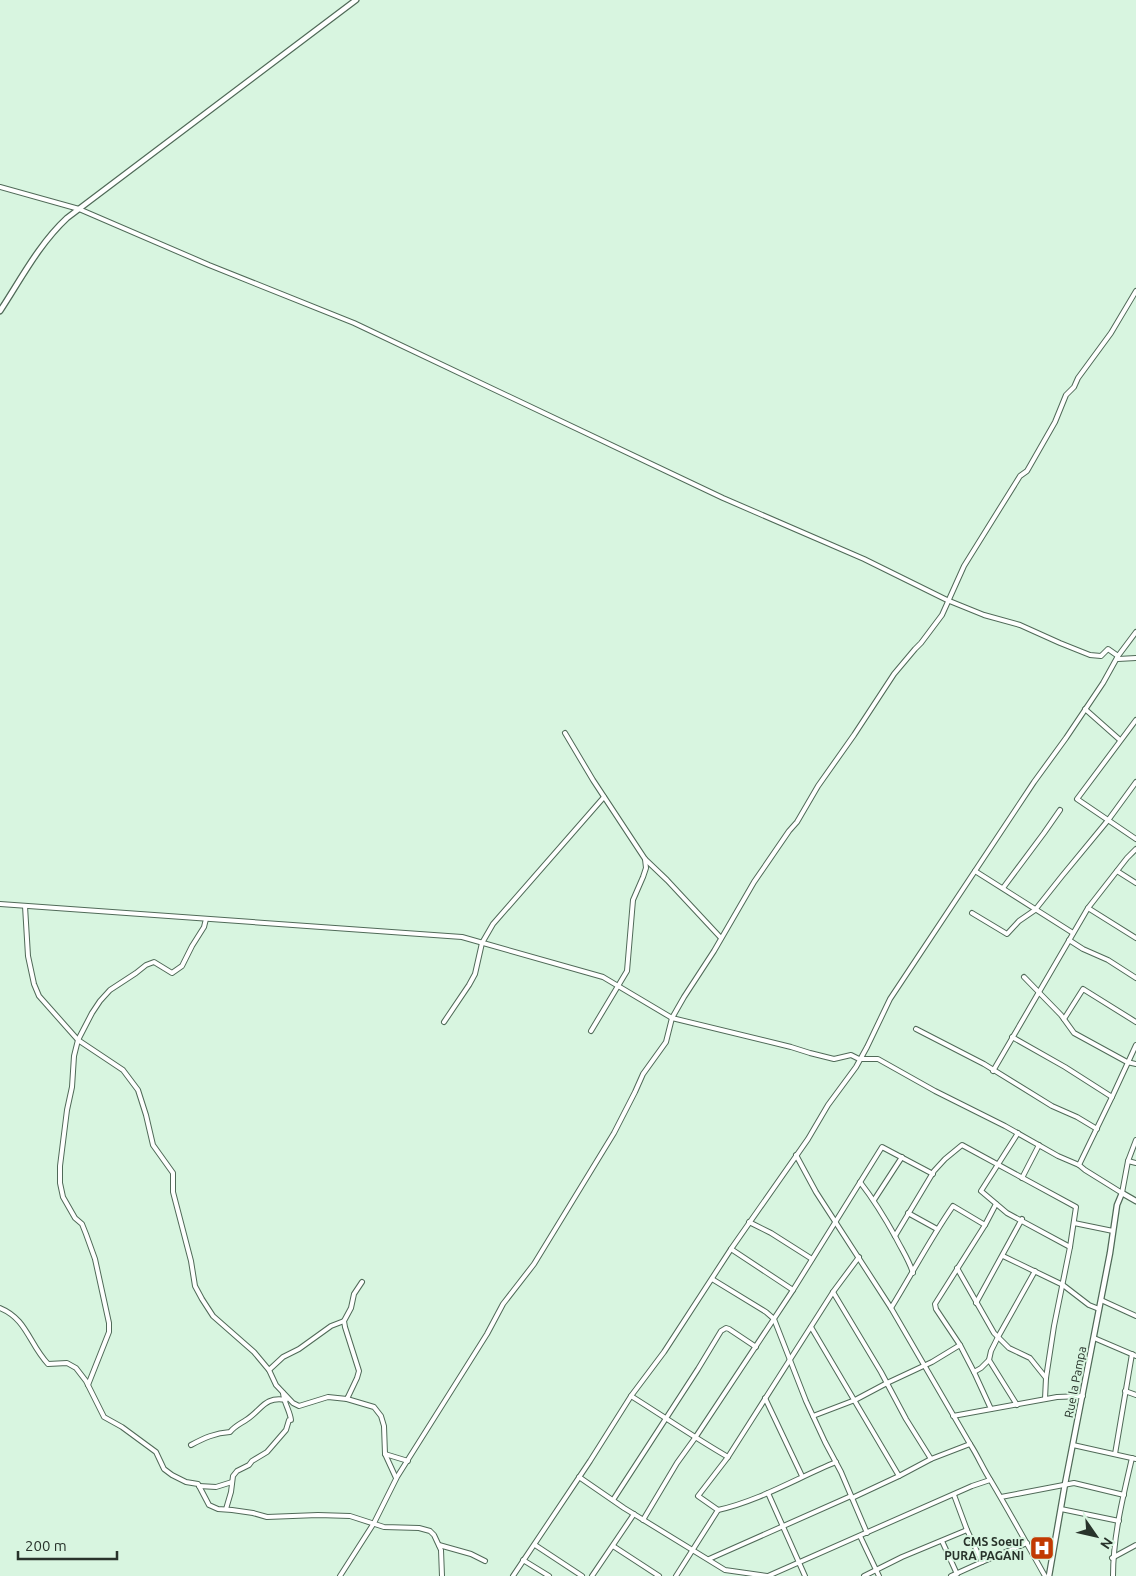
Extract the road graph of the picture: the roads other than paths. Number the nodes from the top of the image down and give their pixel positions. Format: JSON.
{"nodes":[{"id":1,"x":356,"y":0,"type":"edge"},
{"id":2,"x":0,"y":187,"type":"edge"},
{"id":3,"x":79,"y":209,"type":"junction"},
{"id":4,"x":1136,"y":291,"type":"edge"},
{"id":5,"x":0,"y":311,"type":"edge"},
{"id":6,"x":947,"y":600,"type":"junction"},
{"id":7,"x":1136,"y":632,"type":"edge"},
{"id":8,"x":1118,"y":658,"type":"junction"},
{"id":9,"x":1136,"y":658,"type":"edge"},
{"id":10,"x":1085,"y":709,"type":"junction"},
{"id":11,"x":1136,"y":720,"type":"edge"},
{"id":12,"x":566,"y":733,"type":"dead end"},
{"id":13,"x":1120,"y":740,"type":"junction"},
{"id":14,"x":1136,"y":782,"type":"edge"},
{"id":15,"x":604,"y":797,"type":"junction"},
{"id":16,"x":1060,"y":810,"type":"dead end"},
{"id":17,"x":1109,"y":819,"type":"junction"},
{"id":18,"x":1136,"y":838,"type":"edge"},
{"id":19,"x":1136,"y":849,"type":"edge"},
{"id":20,"x":645,"y":859,"type":"junction"},
{"id":21,"x":975,"y":871,"type":"junction"},
{"id":22,"x":1117,"y":871,"type":"junction"},
{"id":23,"x":1136,"y":883,"type":"edge"},
{"id":24,"x":1003,"y":888,"type":"junction"},
{"id":25,"x":0,"y":904,"type":"edge"},
{"id":26,"x":25,"y":906,"type":"junction"},
{"id":27,"x":1088,"y":908,"type":"junction"},
{"id":28,"x":1035,"y":910,"type":"junction"},
{"id":29,"x":972,"y":912,"type":"dead end"},
{"id":30,"x":206,"y":919,"type":"junction"},
{"id":31,"x":1073,"y":933,"type":"junction"},
{"id":32,"x":721,"y":938,"type":"junction"},
{"id":33,"x":1136,"y":938,"type":"edge"},
{"id":34,"x":1069,"y":940,"type":"junction"},
{"id":35,"x":482,"y":943,"type":"junction"},
{"id":36,"x":1024,"y":977,"type":"dead end"},
{"id":37,"x":1136,"y":978,"type":"edge"},
{"id":38,"x":618,"y":986,"type":"junction"},
{"id":39,"x":1038,"y":992,"type":"junction"},
{"id":40,"x":672,"y":1018,"type":"junction"},
{"id":41,"x":1064,"y":1019,"type":"junction"},
{"id":42,"x":444,"y":1022,"type":"dead end"},
{"id":43,"x":1136,"y":1022,"type":"edge"},
{"id":44,"x":916,"y":1029,"type":"dead end"},
{"id":45,"x":590,"y":1030,"type":"dead end"},
{"id":46,"x":1012,"y":1036,"type":"junction"},
{"id":47,"x":78,"y":1040,"type":"junction"},
{"id":48,"x":1136,"y":1045,"type":"edge"},
{"id":49,"x":860,"y":1059,"type":"junction"},
{"id":50,"x":1127,"y":1062,"type":"junction"},
{"id":51,"x":1136,"y":1064,"type":"edge"},
{"id":52,"x":993,"y":1070,"type":"junction"},
{"id":53,"x":1112,"y":1097,"type":"junction"},
{"id":54,"x":1098,"y":1129,"type":"junction"},
{"id":55,"x":1018,"y":1133,"type":"junction"},
{"id":56,"x":1136,"y":1140,"type":"edge"},
{"id":57,"x":1040,"y":1144,"type":"junction"},
{"id":58,"x":796,"y":1155,"type":"junction"},
{"id":59,"x":902,"y":1157,"type":"junction"},
{"id":60,"x":1128,"y":1161,"type":"junction"},
{"id":61,"x":1136,"y":1163,"type":"edge"},
{"id":62,"x":997,"y":1164,"type":"junction"},
{"id":63,"x":1079,"y":1165,"type":"junction"},
{"id":64,"x":932,"y":1174,"type":"junction"},
{"id":65,"x":1022,"y":1178,"type":"junction"},
{"id":66,"x":860,"y":1182,"type":"junction"},
{"id":67,"x":1122,"y":1193,"type":"junction"},
{"id":68,"x":874,"y":1200,"type":"junction"},
{"id":69,"x":1136,"y":1201,"type":"edge"},
{"id":70,"x":996,"y":1204,"type":"junction"},
{"id":71,"x":908,"y":1213,"type":"junction"},
{"id":72,"x":835,"y":1220,"type":"junction"},
{"id":73,"x":1022,"y":1220,"type":"junction"},
{"id":74,"x":749,"y":1222,"type":"junction"},
{"id":75,"x":1074,"y":1223,"type":"junction"},
{"id":76,"x":985,"y":1225,"type":"junction"},
{"id":77,"x":937,"y":1229,"type":"junction"},
{"id":78,"x":1113,"y":1231,"type":"junction"},
{"id":79,"x":895,"y":1236,"type":"junction"},
{"id":80,"x":1070,"y":1247,"type":"junction"},
{"id":81,"x":731,"y":1249,"type":"junction"},
{"id":82,"x":1003,"y":1256,"type":"junction"},
{"id":83,"x":859,"y":1257,"type":"junction"},
{"id":84,"x":812,"y":1259,"type":"junction"},
{"id":85,"x":957,"y":1268,"type":"junction"},
{"id":86,"x":1036,"y":1271,"type":"junction"},
{"id":87,"x":913,"y":1273,"type":"junction"},
{"id":88,"x":712,"y":1279,"type":"junction"},
{"id":89,"x":362,"y":1282,"type":"dead end"},
{"id":90,"x":1063,"y":1284,"type":"junction"},
{"id":91,"x":793,"y":1290,"type":"junction"},
{"id":92,"x":833,"y":1292,"type":"junction"},
{"id":93,"x":1101,"y":1300,"type":"junction"},
{"id":94,"x":976,"y":1302,"type":"junction"},
{"id":95,"x":0,"y":1308,"type":"edge"},
{"id":96,"x":891,"y":1308,"type":"junction"},
{"id":97,"x":1099,"y":1309,"type":"junction"},
{"id":98,"x":1136,"y":1316,"type":"edge"},
{"id":99,"x":774,"y":1319,"type":"junction"},
{"id":100,"x":344,"y":1321,"type":"junction"},
{"id":101,"x":811,"y":1327,"type":"junction"},
{"id":102,"x":998,"y":1337,"type":"junction"},
{"id":103,"x":1094,"y":1338,"type":"junction"},
{"id":104,"x":960,"y":1345,"type":"junction"},
{"id":105,"x":756,"y":1347,"type":"junction"},
{"id":106,"x":1134,"y":1355,"type":"edge"},
{"id":107,"x":791,"y":1359,"type":"junction"},
{"id":108,"x":989,"y":1360,"type":"junction"},
{"id":109,"x":924,"y":1366,"type":"junction"},
{"id":110,"x":268,"y":1370,"type":"junction"},
{"id":111,"x":974,"y":1372,"type":"junction"},
{"id":112,"x":1046,"y":1378,"type":"junction"},
{"id":113,"x":887,"y":1383,"type":"junction"},
{"id":114,"x":88,"y":1385,"type":"junction"},
{"id":115,"x":1125,"y":1391,"type":"junction"},
{"id":116,"x":283,"y":1393,"type":"junction"},
{"id":117,"x":1136,"y":1395,"type":"edge"},
{"id":118,"x":631,"y":1396,"type":"junction"},
{"id":119,"x":1083,"y":1396,"type":"junction"},
{"id":120,"x":347,"y":1398,"type":"junction"},
{"id":121,"x":765,"y":1398,"type":"junction"},
{"id":122,"x":1045,"y":1399,"type":"junction"},
{"id":123,"x":284,"y":1400,"type":"junction"},
{"id":124,"x":855,"y":1400,"type":"junction"},
{"id":125,"x":293,"y":1403,"type":"junction"},
{"id":126,"x":1017,"y":1405,"type":"junction"},
{"id":127,"x":992,"y":1409,"type":"junction"},
{"id":128,"x":813,"y":1416,"type":"junction"},
{"id":129,"x":954,"y":1416,"type":"junction"},
{"id":130,"x":667,"y":1418,"type":"junction"},
{"id":131,"x":695,"y":1438,"type":"junction"},
{"id":132,"x":970,"y":1444,"type":"junction"},
{"id":133,"x":191,"y":1445,"type":"dead end"},
{"id":134,"x":1073,"y":1445,"type":"junction"},
{"id":135,"x":385,"y":1454,"type":"junction"},
{"id":136,"x":1115,"y":1454,"type":"junction"},
{"id":137,"x":728,"y":1457,"type":"junction"},
{"id":138,"x":1134,"y":1458,"type":"edge"},
{"id":139,"x":931,"y":1459,"type":"junction"},
{"id":140,"x":408,"y":1461,"type":"junction"},
{"id":141,"x":836,"y":1462,"type":"junction"},
{"id":142,"x":579,"y":1476,"type":"junction"},
{"id":143,"x":802,"y":1476,"type":"junction"},
{"id":144,"x":899,"y":1476,"type":"junction"},
{"id":145,"x":396,"y":1478,"type":"junction"},
{"id":146,"x":990,"y":1480,"type":"junction"},
{"id":147,"x":232,"y":1482,"type":"junction"},
{"id":148,"x":1065,"y":1484,"type":"junction"},
{"id":149,"x":199,"y":1486,"type":"junction"},
{"id":150,"x":768,"y":1493,"type":"junction"},
{"id":151,"x":954,"y":1495,"type":"junction"},
{"id":152,"x":1124,"y":1495,"type":"junction"},
{"id":153,"x":851,"y":1497,"type":"junction"},
{"id":154,"x":1001,"y":1497,"type":"junction"},
{"id":155,"x":613,"y":1500,"type":"junction"},
{"id":156,"x":226,"y":1509,"type":"junction"},
{"id":157,"x":1061,"y":1509,"type":"junction"},
{"id":158,"x":718,"y":1510,"type":"junction"},
{"id":159,"x":634,"y":1514,"type":"junction"},
{"id":160,"x":643,"y":1520,"type":"junction"},
{"id":161,"x":1119,"y":1521,"type":"junction"},
{"id":162,"x":374,"y":1523,"type":"junction"},
{"id":163,"x":782,"y":1526,"type":"junction"},
{"id":164,"x":966,"y":1530,"type":"junction"},
{"id":165,"x":867,"y":1533,"type":"junction"},
{"id":166,"x":860,"y":1536,"type":"junction"},
{"id":167,"x":942,"y":1541,"type":"junction"},
{"id":168,"x":1027,"y":1543,"type":"junction"},
{"id":169,"x":439,"y":1545,"type":"junction"},
{"id":170,"x":535,"y":1545,"type":"junction"},
{"id":171,"x":1136,"y":1545,"type":"edge"},
{"id":172,"x":613,"y":1546,"type":"junction"},
{"id":173,"x":692,"y":1549,"type":"junction"},
{"id":174,"x":1112,"y":1558,"type":"junction"},
{"id":175,"x":709,"y":1559,"type":"junction"},
{"id":176,"x":524,"y":1560,"type":"junction"},
{"id":177,"x":485,"y":1561,"type":"dead end"},
{"id":178,"x":800,"y":1562,"type":"junction"},
{"id":179,"x":982,"y":1562,"type":"junction"},
{"id":180,"x":876,"y":1570,"type":"junction"},
{"id":181,"x":957,"y":1574,"type":"junction"},
{"id":182,"x":340,"y":1576,"type":"edge"},
{"id":183,"x":442,"y":1576,"type":"edge"},
{"id":184,"x":513,"y":1576,"type":"edge"},
{"id":185,"x":549,"y":1576,"type":"edge"},
{"id":186,"x":582,"y":1576,"type":"edge"},
{"id":187,"x":592,"y":1576,"type":"edge"},
{"id":188,"x":659,"y":1576,"type":"edge"},
{"id":189,"x":676,"y":1576,"type":"edge"},
{"id":190,"x":768,"y":1576,"type":"edge"},
{"id":191,"x":805,"y":1576,"type":"edge"},
{"id":192,"x":864,"y":1576,"type":"edge"},
{"id":193,"x":878,"y":1576,"type":"edge"},
{"id":194,"x":951,"y":1576,"type":"edge"},
{"id":195,"x":1047,"y":1576,"type":"edge"},
{"id":196,"x":1113,"y":1576,"type":"edge"}],
"edges":[{"from":1,"to":3,"type":"street"},
{"from":2,"to":3,"type":"street"},
{"from":3,"to":5,"type":"street"},
{"from":3,"to":6,"type":"street"},
{"from":4,"to":6,"type":"street"},
{"from":6,"to":8,"type":"street"},
{"from":6,"to":32,"type":"street"},
{"from":7,"to":8,"type":"street"},
{"from":8,"to":9,"type":"street"},
{"from":8,"to":10,"type":"street"},
{"from":10,"to":13,"type":"street"},
{"from":10,"to":21,"type":"street"},
{"from":11,"to":13,"type":"street"},
{"from":12,"to":15,"type":"street"},
{"from":13,"to":17,"type":"street"},
{"from":14,"to":17,"type":"street"},
{"from":15,"to":20,"type":"street"},
{"from":15,"to":35,"type":"street"},
{"from":16,"to":24,"type":"street"},
{"from":17,"to":18,"type":"street"},
{"from":17,"to":28,"type":"street"},
{"from":19,"to":22,"type":"street"},
{"from":20,"to":32,"type":"street"},
{"from":20,"to":38,"type":"street"},
{"from":21,"to":24,"type":"street"},
{"from":21,"to":49,"type":"street"},
{"from":22,"to":23,"type":"street"},
{"from":22,"to":27,"type":"street"},
{"from":24,"to":28,"type":"street"},
{"from":25,"to":26,"type":"street"},
{"from":26,"to":30,"type":"street"},
{"from":26,"to":47,"type":"street"},
{"from":27,"to":31,"type":"street"},
{"from":27,"to":33,"type":"street"},
{"from":28,"to":29,"type":"street"},
{"from":28,"to":31,"type":"street"},
{"from":30,"to":35,"type":"street"},
{"from":30,"to":47,"type":"street"},
{"from":31,"to":34,"type":"street"},
{"from":32,"to":40,"type":"street"},
{"from":34,"to":37,"type":"street"},
{"from":34,"to":39,"type":"street"},
{"from":35,"to":38,"type":"street"},
{"from":35,"to":42,"type":"street"},
{"from":36,"to":39,"type":"street"},
{"from":38,"to":40,"type":"street"},
{"from":38,"to":45,"type":"street"},
{"from":39,"to":41,"type":"street"},
{"from":39,"to":46,"type":"street"},
{"from":40,"to":49,"type":"street"},
{"from":40,"to":140,"type":"street"},
{"from":41,"to":43,"type":"street"},
{"from":41,"to":50,"type":"street"},
{"from":44,"to":52,"type":"street"},
{"from":46,"to":52,"type":"street"},
{"from":46,"to":53,"type":"street"},
{"from":47,"to":110,"type":"street"},
{"from":47,"to":114,"type":"street"},
{"from":48,"to":50,"type":"street"},
{"from":49,"to":55,"type":"street"},
{"from":49,"to":58,"type":"street"},
{"from":50,"to":51,"type":"street"},
{"from":50,"to":53,"type":"street"},
{"from":52,"to":54,"type":"street"},
{"from":53,"to":54,"type":"street"},
{"from":54,"to":63,"type":"street"},
{"from":55,"to":57,"type":"street"},
{"from":55,"to":62,"type":"street"},
{"from":56,"to":60,"type":"street"},
{"from":57,"to":63,"type":"street"},
{"from":57,"to":65,"type":"street"},
{"from":58,"to":72,"type":"street"},
{"from":58,"to":74,"type":"street"},
{"from":59,"to":64,"type":"street"},
{"from":59,"to":66,"type":"street"},
{"from":59,"to":68,"type":"street"},
{"from":60,"to":61,"type":"street"},
{"from":60,"to":67,"type":"street"},
{"from":62,"to":64,"type":"street"},
{"from":62,"to":65,"type":"street"},
{"from":62,"to":70,"type":"street"},
{"from":63,"to":67,"type":"street"},
{"from":64,"to":71,"type":"street"},
{"from":65,"to":75,"type":"street"},
{"from":66,"to":68,"type":"street"},
{"from":66,"to":72,"type":"street"},
{"from":67,"to":69,"type":"street"},
{"from":67,"to":78,"type":"street","name":"Rue la Pampa"},
{"from":68,"to":79,"type":"street"},
{"from":70,"to":73,"type":"street"},
{"from":70,"to":76,"type":"street"},
{"from":71,"to":77,"type":"street"},
{"from":71,"to":79,"type":"street"},
{"from":72,"to":83,"type":"street"},
{"from":72,"to":84,"type":"street"},
{"from":73,"to":80,"type":"street"},
{"from":73,"to":82,"type":"street"},
{"from":74,"to":81,"type":"street"},
{"from":74,"to":84,"type":"street"},
{"from":75,"to":78,"type":"street"},
{"from":75,"to":80,"type":"street"},
{"from":76,"to":77,"type":"street"},
{"from":76,"to":85,"type":"street"},
{"from":77,"to":87,"type":"street"},
{"from":78,"to":93,"type":"street","name":"Rue la Pampa"},
{"from":79,"to":87,"type":"street"},
{"from":80,"to":90,"type":"street"},
{"from":81,"to":88,"type":"street"},
{"from":81,"to":91,"type":"street"},
{"from":82,"to":86,"type":"street"},
{"from":82,"to":94,"type":"street"},
{"from":83,"to":92,"type":"street"},
{"from":83,"to":96,"type":"street"},
{"from":84,"to":91,"type":"street"},
{"from":85,"to":94,"type":"street"},
{"from":85,"to":104,"type":"street"},
{"from":86,"to":90,"type":"street"},
{"from":86,"to":102,"type":"street"},
{"from":87,"to":96,"type":"street"},
{"from":88,"to":99,"type":"street"},
{"from":88,"to":118,"type":"street"},
{"from":89,"to":100,"type":"street"},
{"from":90,"to":97,"type":"street"},
{"from":90,"to":112,"type":"street"},
{"from":91,"to":99,"type":"street"},
{"from":92,"to":101,"type":"street"},
{"from":92,"to":113,"type":"street"},
{"from":93,"to":97,"type":"street","name":"Rue la Pampa"},
{"from":93,"to":98,"type":"street"},
{"from":94,"to":102,"type":"street"},
{"from":95,"to":114,"type":"street"},
{"from":96,"to":109,"type":"street"},
{"from":97,"to":103,"type":"street","name":"Rue la Pampa"},
{"from":99,"to":105,"type":"street"},
{"from":99,"to":107,"type":"street"},
{"from":100,"to":110,"type":"street"},
{"from":100,"to":120,"type":"street"},
{"from":101,"to":107,"type":"street"},
{"from":101,"to":124,"type":"street"},
{"from":102,"to":108,"type":"street"},
{"from":102,"to":112,"type":"street"},
{"from":103,"to":106,"type":"street"},
{"from":103,"to":119,"type":"street","name":"Rue la Pampa"},
{"from":104,"to":109,"type":"street"},
{"from":104,"to":111,"type":"street"},
{"from":105,"to":130,"type":"street"},
{"from":105,"to":131,"type":"street"},
{"from":106,"to":115,"type":"street"},
{"from":107,"to":121,"type":"street"},
{"from":107,"to":128,"type":"street"},
{"from":108,"to":111,"type":"street"},
{"from":108,"to":126,"type":"street"},
{"from":109,"to":113,"type":"street"},
{"from":109,"to":129,"type":"street"},
{"from":110,"to":116,"type":"street"},
{"from":111,"to":127,"type":"street"},
{"from":112,"to":122,"type":"street"},
{"from":113,"to":124,"type":"street"},
{"from":113,"to":139,"type":"street"},
{"from":114,"to":149,"type":"street"},
{"from":115,"to":117,"type":"street"},
{"from":115,"to":136,"type":"street"},
{"from":116,"to":123,"type":"street"},
{"from":116,"to":125,"type":"street"},
{"from":118,"to":130,"type":"street"},
{"from":118,"to":142,"type":"street"},
{"from":119,"to":122,"type":"street"},
{"from":119,"to":134,"type":"street","name":"Rue la Pampa"},
{"from":120,"to":125,"type":"street"},
{"from":120,"to":135,"type":"street"},
{"from":121,"to":137,"type":"street"},
{"from":121,"to":143,"type":"street"},
{"from":122,"to":126,"type":"street"},
{"from":123,"to":125,"type":"street"},
{"from":123,"to":133,"type":"street"},
{"from":123,"to":147,"type":"street"},
{"from":124,"to":128,"type":"street"},
{"from":124,"to":144,"type":"street"},
{"from":126,"to":127,"type":"street"},
{"from":127,"to":129,"type":"street"},
{"from":128,"to":141,"type":"street"},
{"from":129,"to":132,"type":"street"},
{"from":130,"to":131,"type":"street"},
{"from":130,"to":155,"type":"street"},
{"from":131,"to":137,"type":"street"},
{"from":131,"to":160,"type":"street"},
{"from":132,"to":139,"type":"street"},
{"from":132,"to":146,"type":"street"},
{"from":134,"to":136,"type":"street"},
{"from":134,"to":148,"type":"street","name":"Rue la Pampa"},
{"from":135,"to":140,"type":"street"},
{"from":135,"to":145,"type":"street"},
{"from":136,"to":138,"type":"street"},
{"from":137,"to":158,"type":"street"},
{"from":138,"to":152,"type":"street"},
{"from":139,"to":144,"type":"street"},
{"from":140,"to":145,"type":"street"},
{"from":141,"to":143,"type":"street"},
{"from":141,"to":153,"type":"street"},
{"from":142,"to":155,"type":"street"},
{"from":142,"to":170,"type":"street"},
{"from":143,"to":150,"type":"street"},
{"from":144,"to":153,"type":"street"},
{"from":145,"to":162,"type":"street"},
{"from":146,"to":151,"type":"street"},
{"from":146,"to":154,"type":"street"},
{"from":147,"to":149,"type":"street"},
{"from":147,"to":156,"type":"street"},
{"from":148,"to":152,"type":"street"},
{"from":148,"to":154,"type":"street"},
{"from":148,"to":157,"type":"street","name":"Rue la Pampa"},
{"from":149,"to":156,"type":"street"},
{"from":150,"to":158,"type":"street"},
{"from":150,"to":163,"type":"street"},
{"from":151,"to":164,"type":"street"},
{"from":151,"to":165,"type":"street"},
{"from":152,"to":161,"type":"street"},
{"from":153,"to":163,"type":"street"},
{"from":153,"to":165,"type":"street"},
{"from":154,"to":168,"type":"street"},
{"from":155,"to":159,"type":"street"},
{"from":156,"to":162,"type":"street"},
{"from":157,"to":161,"type":"street"},
{"from":157,"to":195,"type":"street","name":"Rue la Pampa"},
{"from":158,"to":173,"type":"street"},
{"from":159,"to":160,"type":"street"},
{"from":159,"to":172,"type":"street"},
{"from":160,"to":173,"type":"street"},
{"from":161,"to":174,"type":"street"},
{"from":162,"to":169,"type":"street"},
{"from":162,"to":182,"type":"street"},
{"from":163,"to":175,"type":"street"},
{"from":163,"to":178,"type":"street"},
{"from":164,"to":167,"type":"street"},
{"from":164,"to":179,"type":"street"},
{"from":165,"to":166,"type":"street"},
{"from":166,"to":178,"type":"street"},
{"from":166,"to":180,"type":"street"},
{"from":167,"to":180,"type":"street"},
{"from":167,"to":181,"type":"street"},
{"from":168,"to":179,"type":"street"},
{"from":168,"to":195,"type":"street"},
{"from":169,"to":177,"type":"street"},
{"from":169,"to":183,"type":"street"},
{"from":170,"to":176,"type":"street"},
{"from":170,"to":186,"type":"street"},
{"from":171,"to":174,"type":"street"},
{"from":172,"to":187,"type":"street"},
{"from":172,"to":188,"type":"street"},
{"from":173,"to":175,"type":"street"},
{"from":173,"to":189,"type":"street"},
{"from":174,"to":196,"type":"street"},
{"from":175,"to":190,"type":"street"},
{"from":176,"to":184,"type":"street"},
{"from":176,"to":185,"type":"street"},
{"from":178,"to":190,"type":"street"},
{"from":178,"to":191,"type":"street"},
{"from":179,"to":181,"type":"street"},
{"from":180,"to":192,"type":"street"},
{"from":180,"to":193,"type":"street"},
{"from":181,"to":194,"type":"street"}]}
